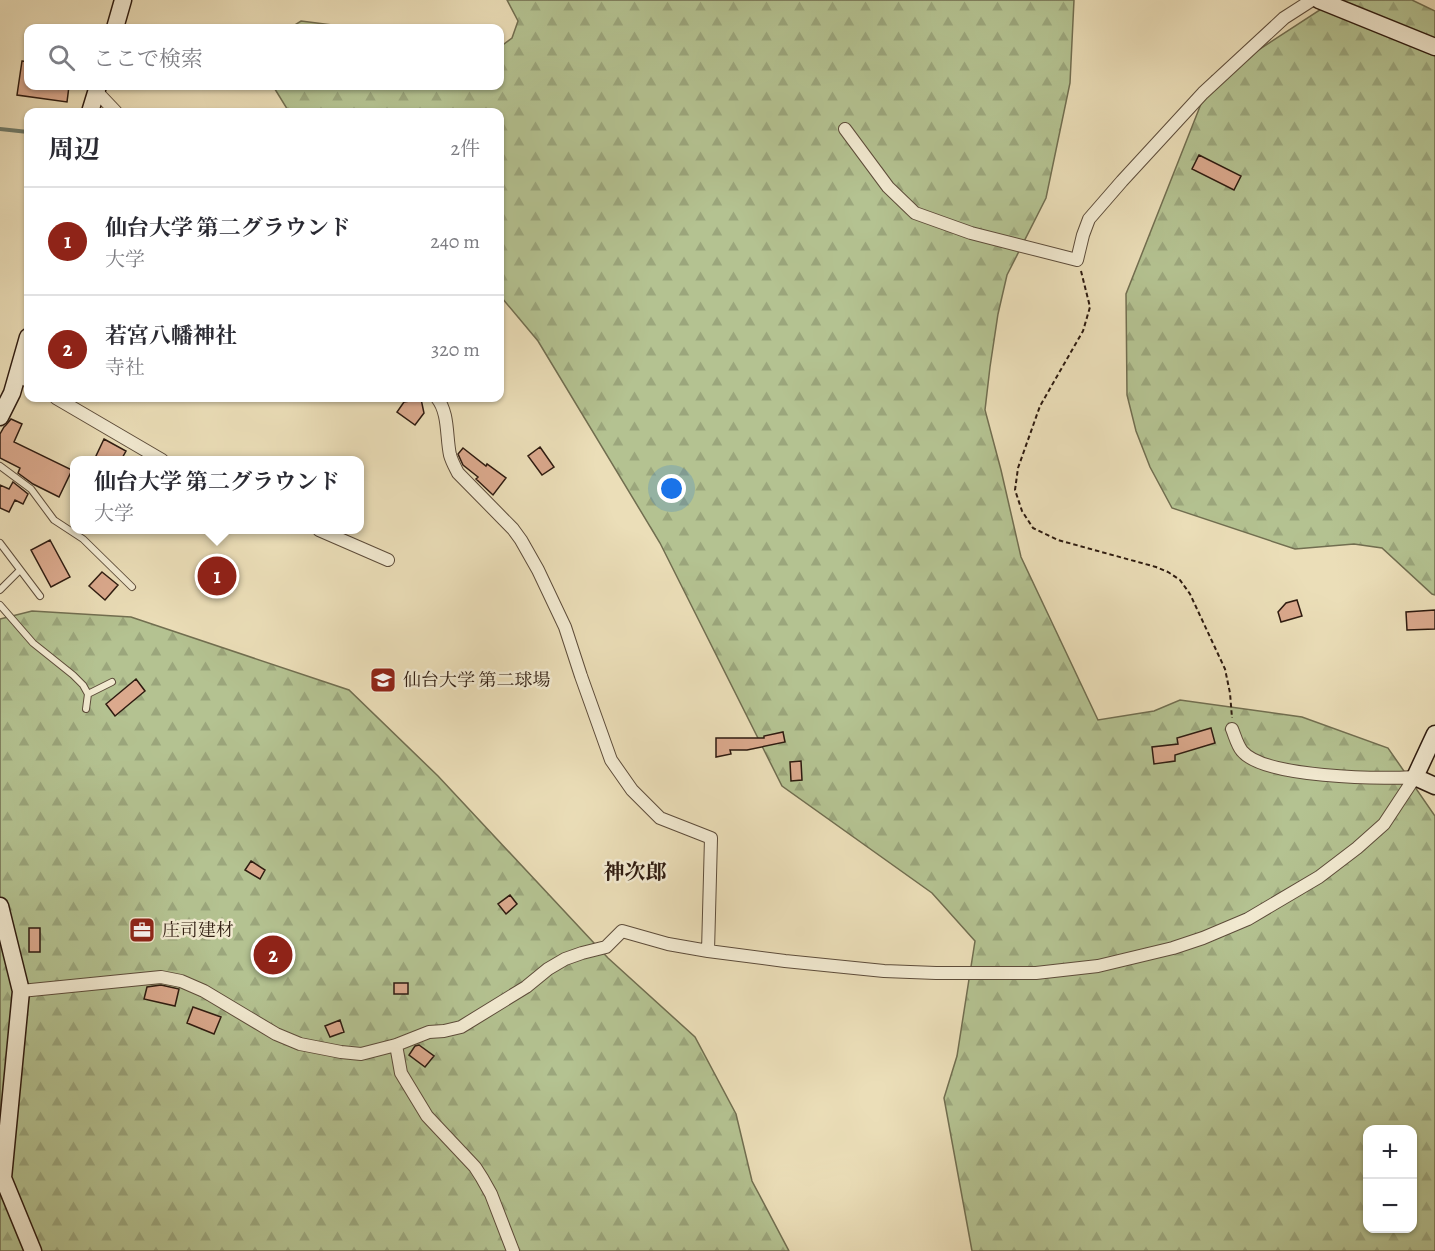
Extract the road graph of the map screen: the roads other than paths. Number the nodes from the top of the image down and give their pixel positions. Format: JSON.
{"nodes":[{"id":1,"x":123,"y":0,"type":"edge"},
{"id":2,"x":1312,"y":0,"type":"edge"},
{"id":3,"x":1319,"y":0,"type":"edge"},
{"id":4,"x":116,"y":24,"type":"edge"},
{"id":5,"x":1435,"y":47,"type":"edge"},
{"id":6,"x":96,"y":90,"type":"edge"},
{"id":7,"x":99,"y":90,"type":"edge"},
{"id":8,"x":91,"y":108,"type":"edge"},
{"id":9,"x":113,"y":108,"type":"edge"},
{"id":10,"x":845,"y":129,"type":"dead end"},
{"id":11,"x":23,"y":378,"type":"edge"},
{"id":12,"x":63,"y":402,"type":"edge"},
{"id":13,"x":441,"y":402,"type":"edge"},
{"id":14,"x":0,"y":417,"type":"edge"},
{"id":15,"x":155,"y":456,"type":"edge"},
{"id":16,"x":0,"y":466,"type":"edge"},
{"id":17,"x":70,"y":530,"type":"edge"},
{"id":18,"x":75,"y":534,"type":"edge"},
{"id":19,"x":328,"y":534,"type":"edge"},
{"id":20,"x":0,"y":543,"type":"edge"},
{"id":21,"x":388,"y":560,"type":"dead end"},
{"id":22,"x":21,"y":570,"type":"junction"},
{"id":23,"x":132,"y":587,"type":"dead end"},
{"id":24,"x":0,"y":591,"type":"edge"},
{"id":25,"x":40,"y":596,"type":"dead end"},
{"id":26,"x":0,"y":605,"type":"edge"},
{"id":27,"x":112,"y":682,"type":"dead end"},
{"id":28,"x":88,"y":694,"type":"junction"},
{"id":29,"x":86,"y":709,"type":"dead end"},
{"id":30,"x":1232,"y":729,"type":"road end"},
{"id":31,"x":1435,"y":734,"type":"edge"},
{"id":32,"x":1415,"y":777,"type":"junction"},
{"id":33,"x":1435,"y":786,"type":"edge"},
{"id":34,"x":0,"y":906,"type":"edge"},
{"id":35,"x":708,"y":951,"type":"junction"},
{"id":36,"x":21,"y":991,"type":"junction"},
{"id":37,"x":396,"y":1045,"type":"junction"},
{"id":38,"x":33,"y":1251,"type":"edge"},
{"id":39,"x":513,"y":1251,"type":"edge"}],
"edges":[{"from":1,"to":4,"type":"main road"},
{"from":2,"to":10,"type":"street"},
{"from":3,"to":5,"type":"main road"},
{"from":6,"to":8,"type":"main road"},
{"from":7,"to":9,"type":"street"},
{"from":11,"to":14,"type":"main road"},
{"from":12,"to":15,"type":"street"},
{"from":13,"to":35,"type":"street"},
{"from":16,"to":17,"type":"lane"},
{"from":18,"to":23,"type":"lane"},
{"from":19,"to":21,"type":"street"},
{"from":20,"to":22,"type":"lane"},
{"from":22,"to":24,"type":"lane"},
{"from":22,"to":25,"type":"lane"},
{"from":26,"to":28,"type":"lane"},
{"from":27,"to":28,"type":"lane"},
{"from":28,"to":29,"type":"lane"},
{"from":30,"to":32,"type":"street"},
{"from":31,"to":32,"type":"main road"},
{"from":32,"to":33,"type":"main road"},
{"from":32,"to":35,"type":"street"},
{"from":34,"to":36,"type":"main road"},
{"from":35,"to":37,"type":"street"},
{"from":36,"to":37,"type":"street"},
{"from":36,"to":38,"type":"main road"},
{"from":37,"to":39,"type":"street"}]}
